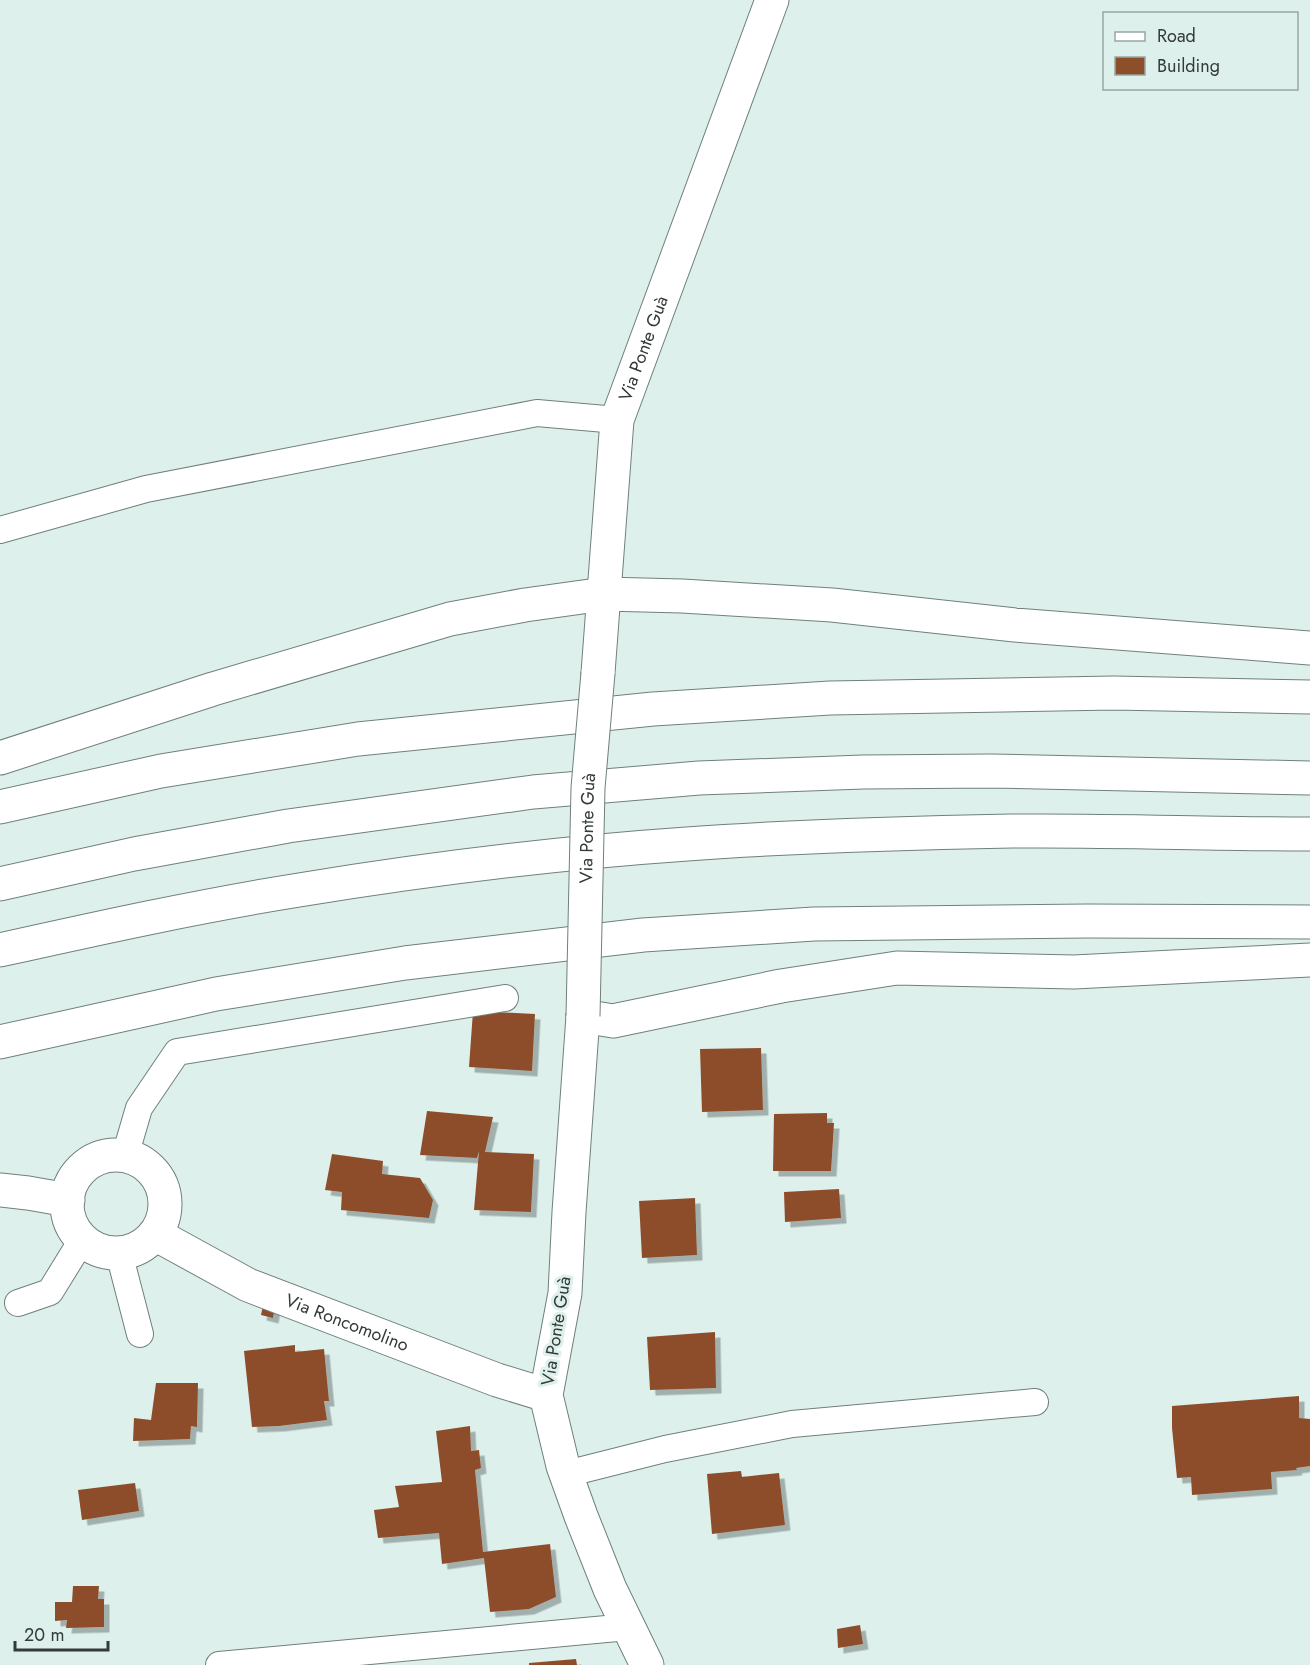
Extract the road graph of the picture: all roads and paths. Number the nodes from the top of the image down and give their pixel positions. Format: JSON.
{"nodes":[{"id":1,"x":772,"y":0,"type":"edge"},
{"id":2,"x":617,"y":420,"type":"junction"},
{"id":3,"x":0,"y":530,"type":"edge"},
{"id":4,"x":604,"y":594,"type":"junction"},
{"id":5,"x":1310,"y":648,"type":"edge"},
{"id":6,"x":1310,"y":697,"type":"edge"},
{"id":7,"x":0,"y":758,"type":"edge"},
{"id":8,"x":1310,"y":778,"type":"edge"},
{"id":9,"x":0,"y":807,"type":"edge"},
{"id":10,"x":1310,"y":834,"type":"edge"},
{"id":11,"x":0,"y":884,"type":"edge"},
{"id":12,"x":1310,"y":922,"type":"edge"},
{"id":13,"x":0,"y":950,"type":"edge"},
{"id":14,"x":1310,"y":960,"type":"edge"},
{"id":15,"x":505,"y":998,"type":"dead end"},
{"id":16,"x":583,"y":1016,"type":"junction"},
{"id":17,"x":0,"y":1042,"type":"edge"},
{"id":18,"x":125,"y":1156,"type":"junction"},
{"id":19,"x":0,"y":1190,"type":"edge"},
{"id":20,"x":68,"y":1200,"type":"junction"},
{"id":21,"x":155,"y":1234,"type":"junction"},
{"id":22,"x":82,"y":1240,"type":"junction"},
{"id":23,"x":119,"y":1253,"type":"junction"},
{"id":24,"x":18,"y":1303,"type":"dead end"},
{"id":25,"x":140,"y":1334,"type":"dead end"},
{"id":26,"x":546,"y":1395,"type":"junction"},
{"id":27,"x":1035,"y":1402,"type":"dead end"},
{"id":28,"x":566,"y":1474,"type":"junction"},
{"id":29,"x":628,"y":1628,"type":"junction"},
{"id":30,"x":219,"y":1665,"type":"edge"},
{"id":31,"x":647,"y":1665,"type":"edge"}],
"edges":[{"from":1,"to":2,"type":"main road","name":"Via Ponte Guà"},
{"from":2,"to":3,"type":"street"},
{"from":2,"to":4,"type":"main road","name":"Via Ponte Guà"},
{"from":4,"to":5,"type":"main road"},
{"from":4,"to":7,"type":"main road"},
{"from":4,"to":16,"type":"main road","name":"Via Ponte Guà","bridge":true},
{"from":6,"to":9,"type":"main road"},
{"from":8,"to":11,"type":"main road"},
{"from":10,"to":13,"type":"main road"},
{"from":12,"to":17,"type":"main road"},
{"from":14,"to":16,"type":"main road"},
{"from":15,"to":18,"type":"street"},
{"from":16,"to":26,"type":"main road","name":"Via Ponte Guà"},
{"from":18,"to":20,"type":"main road"},
{"from":18,"to":21,"type":"main road"},
{"from":19,"to":20,"type":"main road"},
{"from":20,"to":22,"type":"main road"},
{"from":21,"to":23,"type":"main road"},
{"from":21,"to":26,"type":"main road","name":"Via Roncomolino"},
{"from":22,"to":23,"type":"main road"},
{"from":22,"to":24,"type":"street"},
{"from":23,"to":25,"type":"street"},
{"from":26,"to":28,"type":"main road","name":"Via Ponte Guà"},
{"from":27,"to":28,"type":"street"},
{"from":28,"to":29,"type":"main road","name":"Via Ponte Guà"},
{"from":29,"to":30,"type":"street"},
{"from":29,"to":31,"type":"main road","name":"Via Ponte Guà"}]}
